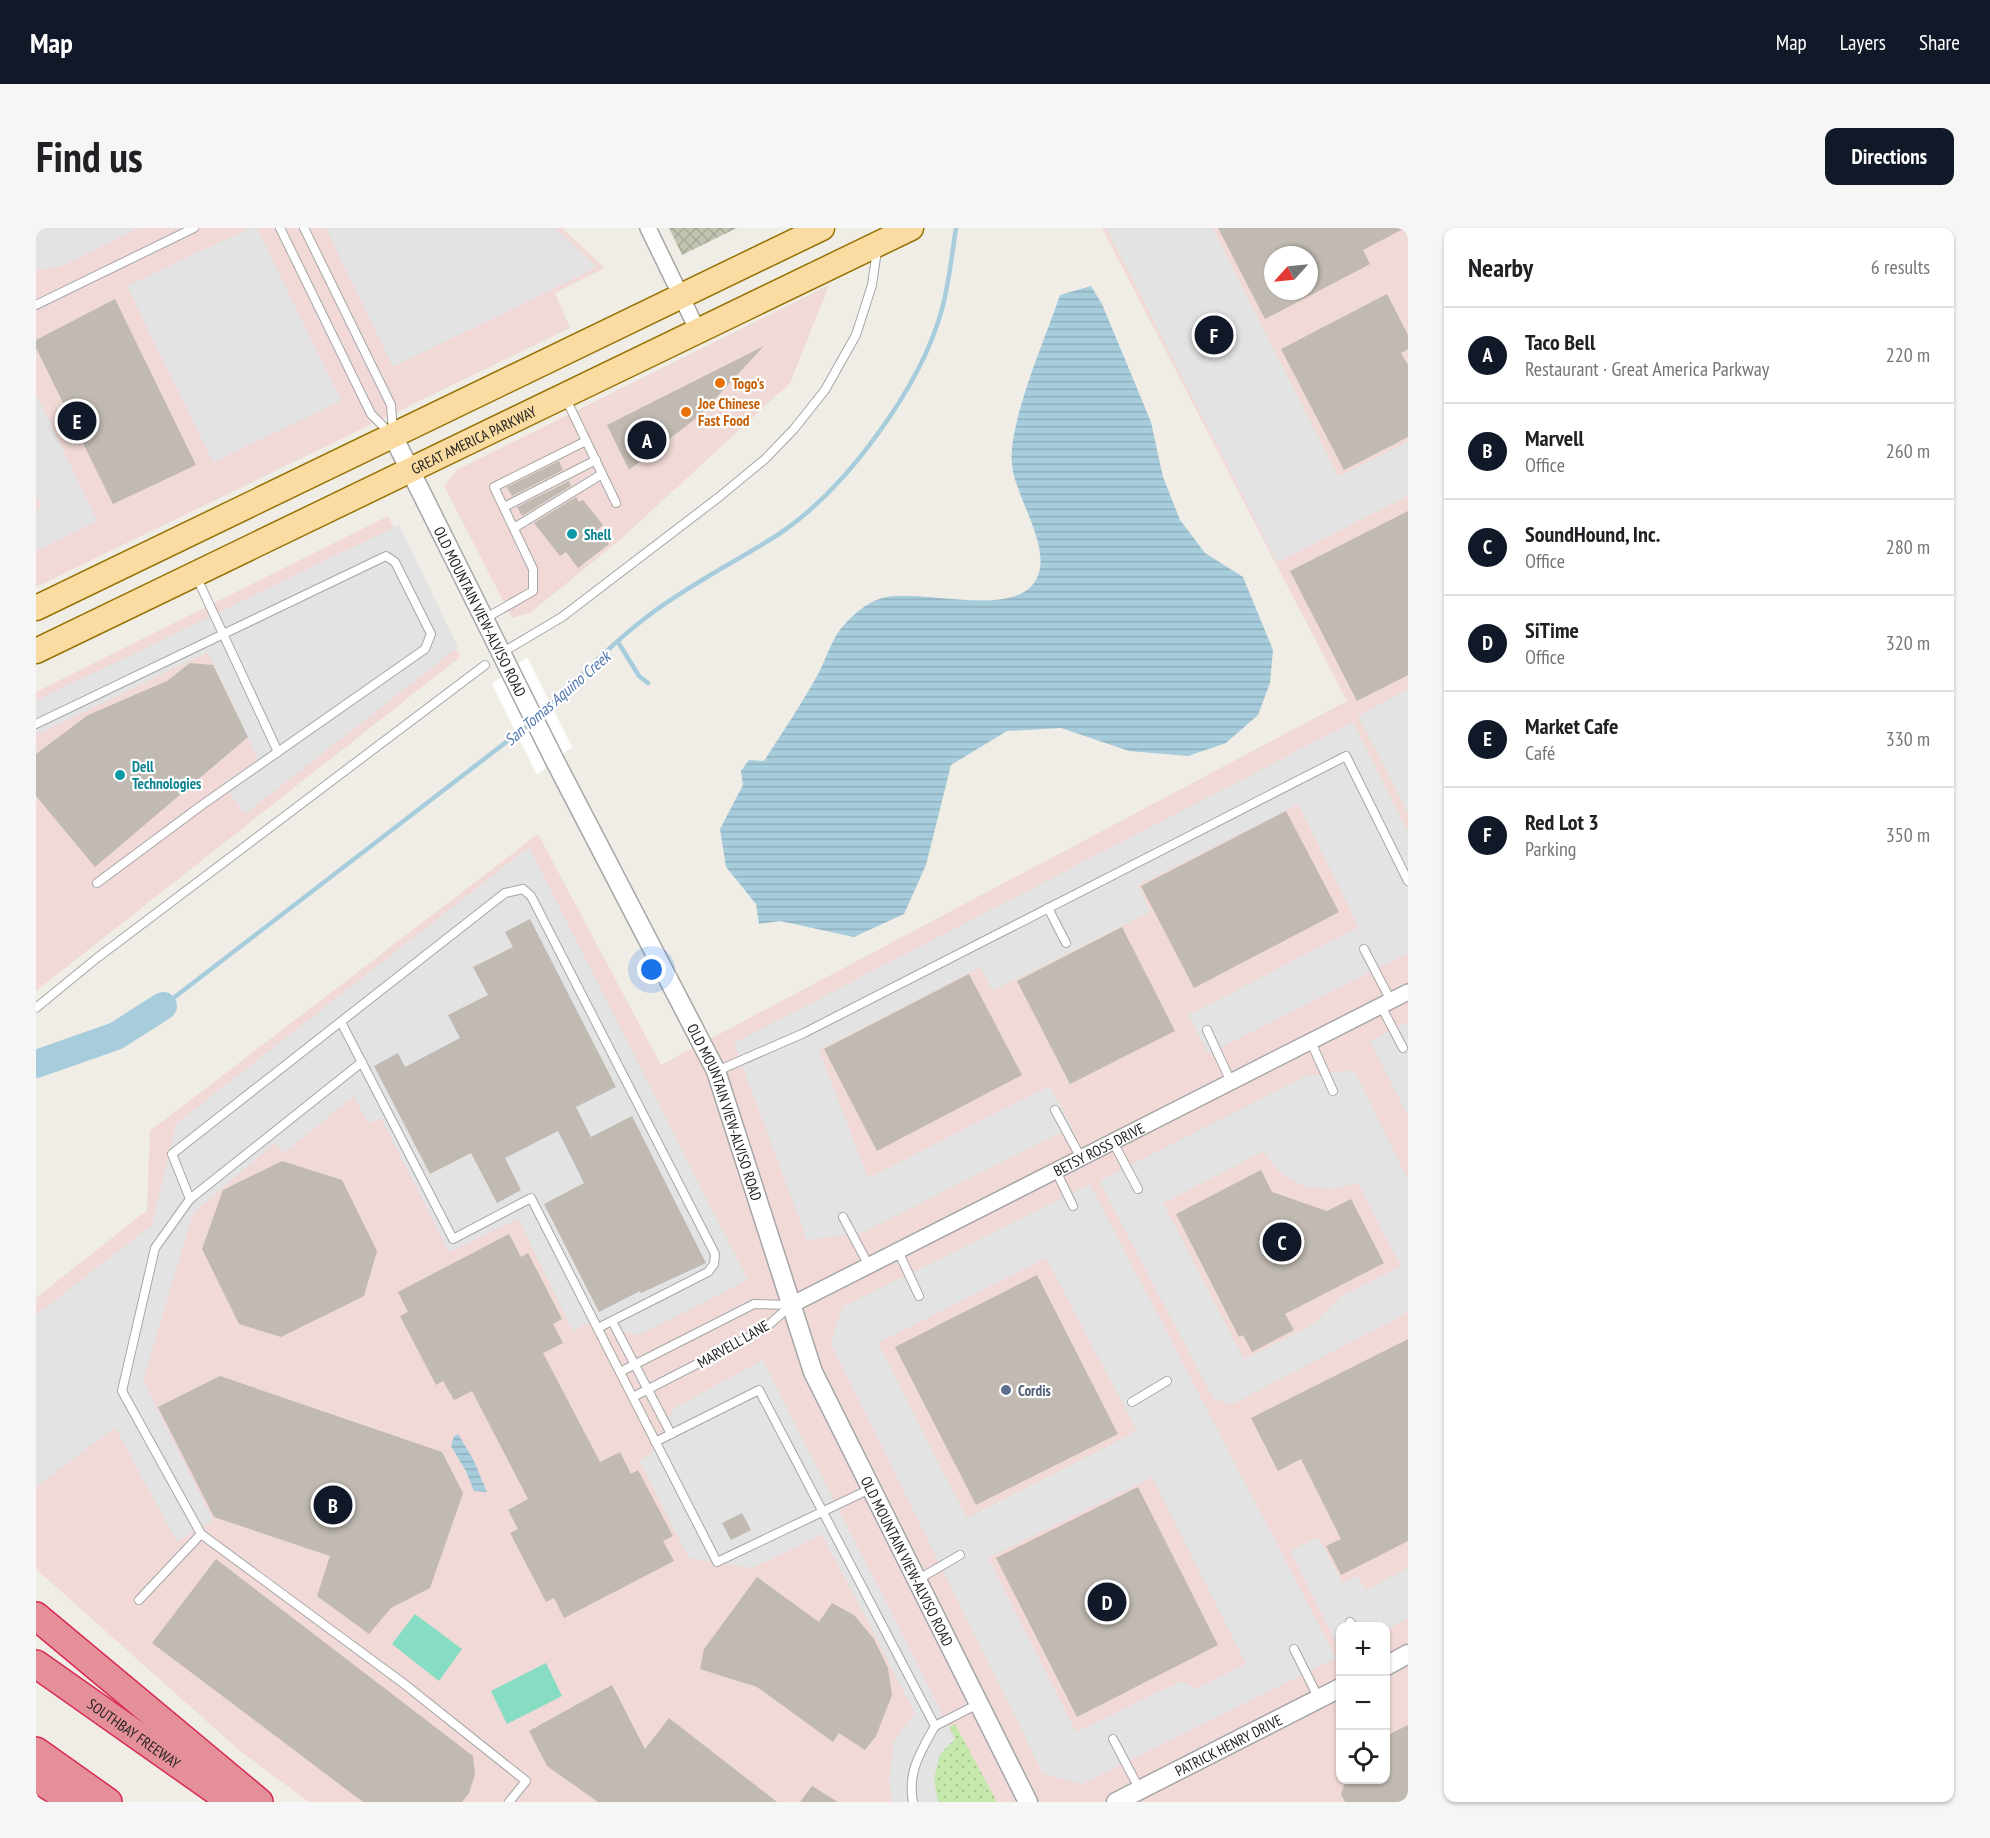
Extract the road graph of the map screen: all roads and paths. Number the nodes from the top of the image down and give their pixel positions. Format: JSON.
{"nodes":[{"id":1,"x":194,"y":228,"type":"edge"},
{"id":2,"x":280,"y":228,"type":"edge"},
{"id":3,"x":304,"y":228,"type":"edge"},
{"id":4,"x":648,"y":228,"type":"edge"},
{"id":5,"x":822,"y":228,"type":"edge"},
{"id":6,"x":894,"y":236,"type":"edge"},
{"id":7,"x":682,"y":296,"type":"junction"},
{"id":8,"x":36,"y":305,"type":"edge"},
{"id":9,"x":698,"y":331,"type":"junction"},
{"id":10,"x":564,"y":396,"type":"junction"},
{"id":11,"x":393,"y":436,"type":"junction"},
{"id":12,"x":586,"y":441,"type":"junction"},
{"id":13,"x":596,"y":460,"type":"junction"},
{"id":14,"x":411,"y":470,"type":"junction"},
{"id":15,"x":603,"y":474,"type":"junction"},
{"id":16,"x":616,"y":503,"type":"dead end"},
{"id":17,"x":504,"y":507,"type":"junction"},
{"id":18,"x":513,"y":528,"type":"junction"},
{"id":19,"x":195,"y":574,"type":"junction"},
{"id":20,"x":36,"y":608,"type":"edge"},
{"id":21,"x":486,"y":618,"type":"junction"},
{"id":22,"x":224,"y":634,"type":"junction"},
{"id":23,"x":36,"y":651,"type":"edge"},
{"id":24,"x":503,"y":652,"type":"junction"},
{"id":25,"x":485,"y":665,"type":"dead end"},
{"id":26,"x":36,"y":724,"type":"edge"},
{"id":27,"x":278,"y":752,"type":"junction"},
{"id":28,"x":1408,"y":881,"type":"edge"},
{"id":29,"x":97,"y":883,"type":"dead end"},
{"id":30,"x":1048,"y":908,"type":"junction"},
{"id":31,"x":1066,"y":943,"type":"dead end"},
{"id":32,"x":1364,"y":949,"type":"dead end"},
{"id":33,"x":1408,"y":992,"type":"edge"},
{"id":34,"x":1386,"y":1003,"type":"junction"},
{"id":35,"x":36,"y":1008,"type":"edge"},
{"id":36,"x":341,"y":1022,"type":"junction"},
{"id":37,"x":1207,"y":1030,"type":"dead end"},
{"id":38,"x":1311,"y":1042,"type":"junction"},
{"id":39,"x":1403,"y":1048,"type":"dead end"},
{"id":40,"x":362,"y":1062,"type":"junction"},
{"id":41,"x":716,"y":1071,"type":"junction"},
{"id":42,"x":1231,"y":1082,"type":"junction"},
{"id":43,"x":1333,"y":1091,"type":"dead end"},
{"id":44,"x":1055,"y":1110,"type":"dead end"},
{"id":45,"x":1113,"y":1142,"type":"junction"},
{"id":46,"x":1081,"y":1158,"type":"junction"},
{"id":47,"x":1056,"y":1171,"type":"junction"},
{"id":48,"x":1138,"y":1188,"type":"dead end"},
{"id":49,"x":190,"y":1198,"type":"junction"},
{"id":50,"x":1073,"y":1206,"type":"dead end"},
{"id":51,"x":843,"y":1217,"type":"dead end"},
{"id":52,"x":897,"y":1251,"type":"junction"},
{"id":53,"x":869,"y":1266,"type":"junction"},
{"id":54,"x":919,"y":1296,"type":"dead end"},
{"id":55,"x":791,"y":1305,"type":"junction"},
{"id":56,"x":612,"y":1321,"type":"junction"},
{"id":57,"x":598,"y":1328,"type":"junction"},
{"id":58,"x":634,"y":1364,"type":"junction"},
{"id":59,"x":620,"y":1372,"type":"junction"},
{"id":60,"x":1167,"y":1381,"type":"dead end"},
{"id":61,"x":648,"y":1390,"type":"junction"},
{"id":62,"x":633,"y":1397,"type":"junction"},
{"id":63,"x":1132,"y":1402,"type":"dead end"},
{"id":64,"x":671,"y":1434,"type":"junction"},
{"id":65,"x":655,"y":1442,"type":"junction"},
{"id":66,"x":870,"y":1489,"type":"junction"},
{"id":67,"x":822,"y":1511,"type":"junction"},
{"id":68,"x":201,"y":1534,"type":"junction"},
{"id":69,"x":960,"y":1556,"type":"dead end"},
{"id":70,"x":916,"y":1581,"type":"junction"},
{"id":71,"x":139,"y":1600,"type":"dead end"},
{"id":72,"x":36,"y":1616,"type":"edge"},
{"id":73,"x":1294,"y":1649,"type":"dead end"},
{"id":74,"x":1408,"y":1654,"type":"edge"},
{"id":75,"x":36,"y":1664,"type":"edge"},
{"id":76,"x":1390,"y":1664,"type":"edge"},
{"id":77,"x":1336,"y":1690,"type":"edge"},
{"id":78,"x":1319,"y":1699,"type":"junction"},
{"id":79,"x":978,"y":1704,"type":"junction"},
{"id":80,"x":935,"y":1726,"type":"junction"},
{"id":81,"x":1113,"y":1739,"type":"dead end"},
{"id":82,"x":36,"y":1751,"type":"edge"},
{"id":83,"x":36,"y":1778,"type":"edge"},
{"id":84,"x":1140,"y":1790,"type":"junction"},
{"id":85,"x":74,"y":1802,"type":"edge"},
{"id":86,"x":108,"y":1802,"type":"edge"},
{"id":87,"x":232,"y":1802,"type":"edge"},
{"id":88,"x":259,"y":1802,"type":"edge"},
{"id":89,"x":509,"y":1802,"type":"edge"},
{"id":90,"x":913,"y":1802,"type":"edge"},
{"id":91,"x":1028,"y":1802,"type":"edge"},
{"id":92,"x":1116,"y":1802,"type":"edge"}],
"edges":[{"from":1,"to":8,"type":"lane"},
{"from":2,"to":11,"type":"lane"},
{"from":3,"to":11,"type":"lane"},
{"from":4,"to":7,"type":"street"},
{"from":5,"to":7,"type":"main road"},
{"from":6,"to":9,"type":"main road","name":"GREAT AMERICA PARKWAY"},
{"from":6,"to":24,"type":"lane"},
{"from":7,"to":9,"type":"street"},
{"from":7,"to":11,"type":"main road"},
{"from":9,"to":10,"type":"main road","name":"GREAT AMERICA PARKWAY"},
{"from":10,"to":12,"type":"lane"},
{"from":10,"to":14,"type":"main road","name":"GREAT AMERICA PARKWAY"},
{"from":11,"to":14,"type":"street","name":"OLD MOUNTAIN VIEW-ALVISO ROAD"},
{"from":11,"to":20,"type":"main road"},
{"from":12,"to":13,"type":"lane"},
{"from":12,"to":17,"type":"lane"},
{"from":13,"to":15,"type":"lane"},
{"from":13,"to":17,"type":"lane"},
{"from":14,"to":19,"type":"main road","name":"GREAT AMERICA PARKWAY"},
{"from":14,"to":21,"type":"street","name":"OLD MOUNTAIN VIEW-ALVISO ROAD"},
{"from":15,"to":16,"type":"lane"},
{"from":15,"to":18,"type":"lane"},
{"from":17,"to":18,"type":"lane"},
{"from":18,"to":21,"type":"lane"},
{"from":19,"to":22,"type":"lane"},
{"from":19,"to":23,"type":"main road","name":"GREAT AMERICA PARKWAY"},
{"from":21,"to":24,"type":"street","name":"OLD MOUNTAIN VIEW-ALVISO ROAD"},
{"from":22,"to":26,"type":"lane"},
{"from":22,"to":27,"type":"lane"},
{"from":22,"to":27,"type":"lane"},
{"from":24,"to":41,"type":"street","name":"OLD MOUNTAIN VIEW-ALVISO ROAD"},
{"from":25,"to":35,"type":"lane"},
{"from":27,"to":29,"type":"lane"},
{"from":28,"to":30,"type":"lane"},
{"from":30,"to":31,"type":"lane"},
{"from":30,"to":41,"type":"lane"},
{"from":32,"to":34,"type":"lane"},
{"from":33,"to":34,"type":"street","name":"BETSY ROSS DRIVE"},
{"from":34,"to":38,"type":"street","name":"BETSY ROSS DRIVE"},
{"from":34,"to":39,"type":"lane"},
{"from":36,"to":40,"type":"lane"},
{"from":36,"to":49,"type":"lane"},
{"from":36,"to":56,"type":"lane"},
{"from":37,"to":42,"type":"lane"},
{"from":38,"to":42,"type":"street","name":"BETSY ROSS DRIVE"},
{"from":38,"to":43,"type":"lane"},
{"from":40,"to":49,"type":"lane"},
{"from":40,"to":57,"type":"lane"},
{"from":41,"to":55,"type":"street","name":"OLD MOUNTAIN VIEW-ALVISO ROAD"},
{"from":42,"to":45,"type":"street","name":"BETSY ROSS DRIVE"},
{"from":44,"to":46,"type":"lane"},
{"from":45,"to":46,"type":"street","name":"BETSY ROSS DRIVE"},
{"from":45,"to":48,"type":"lane"},
{"from":46,"to":47,"type":"street","name":"BETSY ROSS DRIVE"},
{"from":47,"to":50,"type":"lane"},
{"from":47,"to":52,"type":"street","name":"BETSY ROSS DRIVE"},
{"from":49,"to":68,"type":"lane"},
{"from":51,"to":53,"type":"lane"},
{"from":52,"to":53,"type":"street","name":"BETSY ROSS DRIVE"},
{"from":52,"to":54,"type":"lane"},
{"from":53,"to":55,"type":"street","name":"BETSY ROSS DRIVE"},
{"from":55,"to":58,"type":"lane","name":"MARVELL LANE"},
{"from":55,"to":61,"type":"lane","name":"MARVELL LANE"},
{"from":55,"to":66,"type":"street","name":"OLD MOUNTAIN VIEW-ALVISO ROAD"},
{"from":56,"to":57,"type":"lane"},
{"from":56,"to":58,"type":"lane"},
{"from":57,"to":59,"type":"lane"},
{"from":58,"to":59,"type":"lane","name":"MARVELL LANE"},
{"from":58,"to":61,"type":"lane"},
{"from":59,"to":62,"type":"lane"},
{"from":60,"to":63,"type":"lane"},
{"from":61,"to":62,"type":"lane","name":"MARVELL LANE"},
{"from":61,"to":64,"type":"lane"},
{"from":62,"to":65,"type":"lane"},
{"from":64,"to":65,"type":"lane"},
{"from":64,"to":67,"type":"lane"},
{"from":65,"to":67,"type":"lane"},
{"from":66,"to":67,"type":"lane"},
{"from":66,"to":70,"type":"street","name":"OLD MOUNTAIN VIEW-ALVISO ROAD"},
{"from":67,"to":80,"type":"lane"},
{"from":68,"to":71,"type":"lane"},
{"from":68,"to":89,"type":"lane"},
{"from":69,"to":70,"type":"lane"},
{"from":70,"to":79,"type":"street","name":"OLD MOUNTAIN VIEW-ALVISO ROAD"},
{"from":72,"to":88,"type":"highway"},
{"from":73,"to":78,"type":"lane"},
{"from":74,"to":76,"type":"street"},
{"from":75,"to":87,"type":"highway","name":"SOUTHBAY FREEWAY"},
{"from":77,"to":78,"type":"street","name":"PATRICK HENRY DRIVE"},
{"from":78,"to":84,"type":"street","name":"PATRICK HENRY DRIVE"},
{"from":79,"to":80,"type":"lane"},
{"from":79,"to":91,"type":"street","name":"OLD MOUNTAIN VIEW-ALVISO ROAD"},
{"from":80,"to":90,"type":"lane"},
{"from":81,"to":84,"type":"lane"},
{"from":82,"to":86,"type":"highway"},
{"from":83,"to":85,"type":"highway"},
{"from":84,"to":92,"type":"street","name":"PATRICK HENRY DRIVE"}]}
